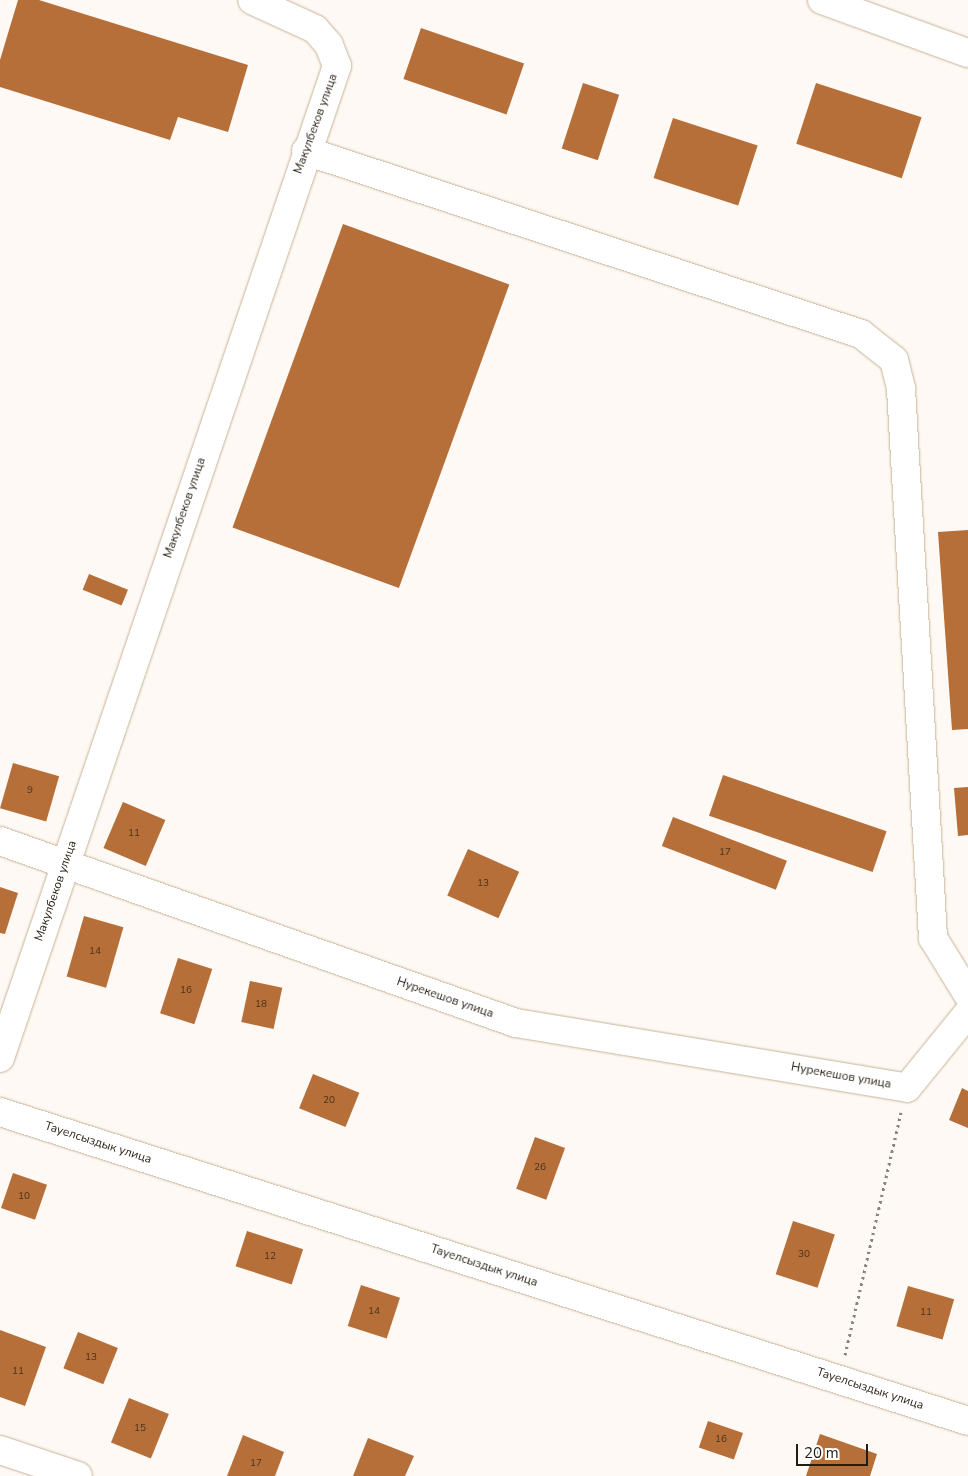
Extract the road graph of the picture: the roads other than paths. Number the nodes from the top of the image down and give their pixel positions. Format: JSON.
{"nodes":[{"id":1,"x":252,"y":0,"type":"edge"},
{"id":2,"x":822,"y":0,"type":"edge"},
{"id":3,"x":968,"y":52,"type":"edge"},
{"id":4,"x":306,"y":151,"type":"junction"},
{"id":5,"x":0,"y":841,"type":"edge"},
{"id":6,"x":64,"y":864,"type":"junction"},
{"id":7,"x":968,"y":996,"type":"edge"},
{"id":8,"x":968,"y":1013,"type":"edge"},
{"id":9,"x":0,"y":1058,"type":"edge"},
{"id":10,"x":0,"y":1112,"type":"edge"},
{"id":11,"x":968,"y":1420,"type":"edge"},
{"id":12,"x":0,"y":1450,"type":"edge"},
{"id":13,"x":78,"y":1476,"type":"edge"}],
"edges":[{"from":1,"to":4,"type":"street","name":"Макулбеков улица"},
{"from":2,"to":3,"type":"street"},
{"from":4,"to":6,"type":"street","name":"Макулбеков улица"},
{"from":4,"to":7,"type":"street"},
{"from":5,"to":6,"type":"street","name":"Нурекешов улица"},
{"from":6,"to":8,"type":"street","name":"Нурекешов улица"},
{"from":6,"to":9,"type":"street","name":"Макулбеков улица"},
{"from":10,"to":11,"type":"street","name":"Тауелсыздык улица"},
{"from":12,"to":13,"type":"street"}]}
